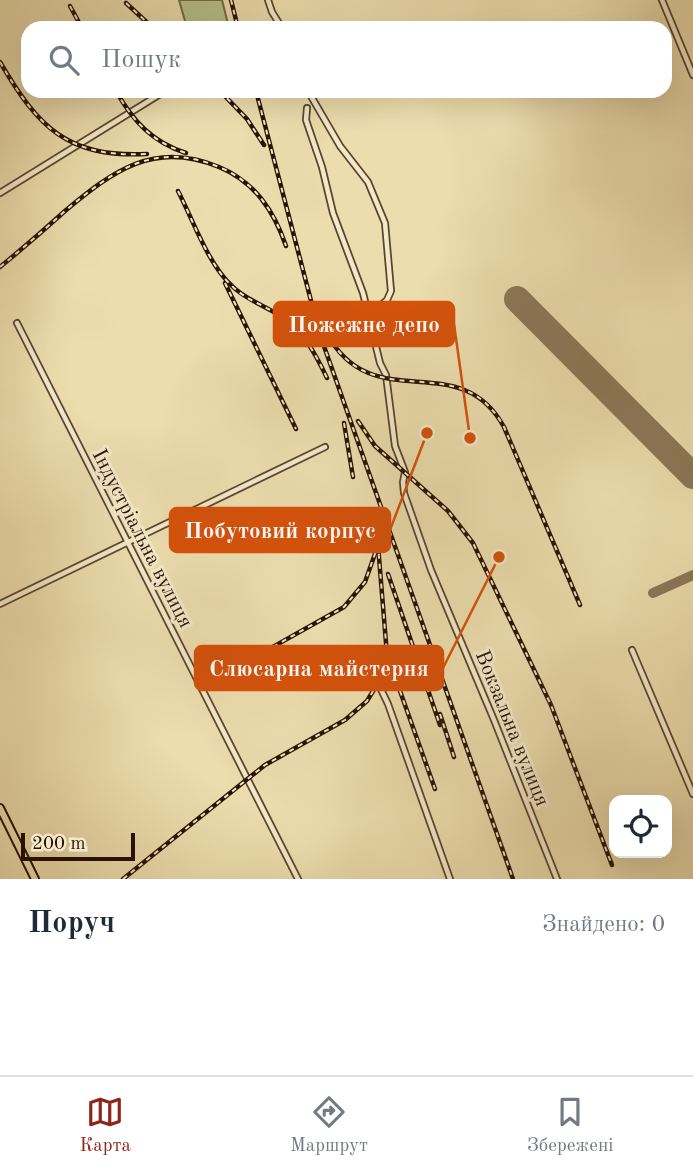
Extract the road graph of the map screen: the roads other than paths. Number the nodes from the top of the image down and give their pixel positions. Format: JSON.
{"nodes":[{"id":1,"x":268,"y":0,"type":"edge"},
{"id":2,"x":662,"y":0,"type":"edge"},
{"id":3,"x":278,"y":21,"type":"edge"},
{"id":4,"x":671,"y":21,"type":"edge"},
{"id":5,"x":672,"y":24,"type":"edge"},
{"id":6,"x":693,"y":75,"type":"edge"},
{"id":7,"x":154,"y":98,"type":"edge"},
{"id":8,"x":312,"y":98,"type":"edge"},
{"id":9,"x":307,"y":108,"type":"dead end"},
{"id":10,"x":0,"y":193,"type":"edge"},
{"id":11,"x":369,"y":316,"type":"junction"},
{"id":12,"x":17,"y":323,"type":"dead end"},
{"id":13,"x":325,"y":447,"type":"dead end"},
{"id":14,"x":128,"y":542,"type":"junction"},
{"id":15,"x":0,"y":604,"type":"edge"},
{"id":16,"x":632,"y":650,"type":"dead end"},
{"id":17,"x":377,"y":681,"type":"dead end"},
{"id":18,"x":693,"y":794,"type":"edge"},
{"id":19,"x":0,"y":808,"type":"edge"},
{"id":20,"x":35,"y":879,"type":"edge"},
{"id":21,"x":298,"y":879,"type":"edge"},
{"id":22,"x":450,"y":879,"type":"edge"},
{"id":23,"x":557,"y":879,"type":"edge"}],
"edges":[{"from":1,"to":3,"type":"street"},
{"from":2,"to":4,"type":"street"},
{"from":5,"to":6,"type":"street"},
{"from":7,"to":10,"type":"street"},
{"from":8,"to":11,"type":"street"},
{"from":9,"to":11,"type":"street","name":"Вокзальна вулиця"},
{"from":11,"to":23,"type":"street","name":"Вокзальна вулиця"},
{"from":12,"to":14,"type":"street","name":"Індустріальна вулиця"},
{"from":13,"to":14,"type":"street"},
{"from":14,"to":15,"type":"street"},
{"from":14,"to":21,"type":"street","name":"Індустріальна вулиця"},
{"from":16,"to":18,"type":"street"},
{"from":17,"to":22,"type":"street"},
{"from":19,"to":20,"type":"main road"}]}
